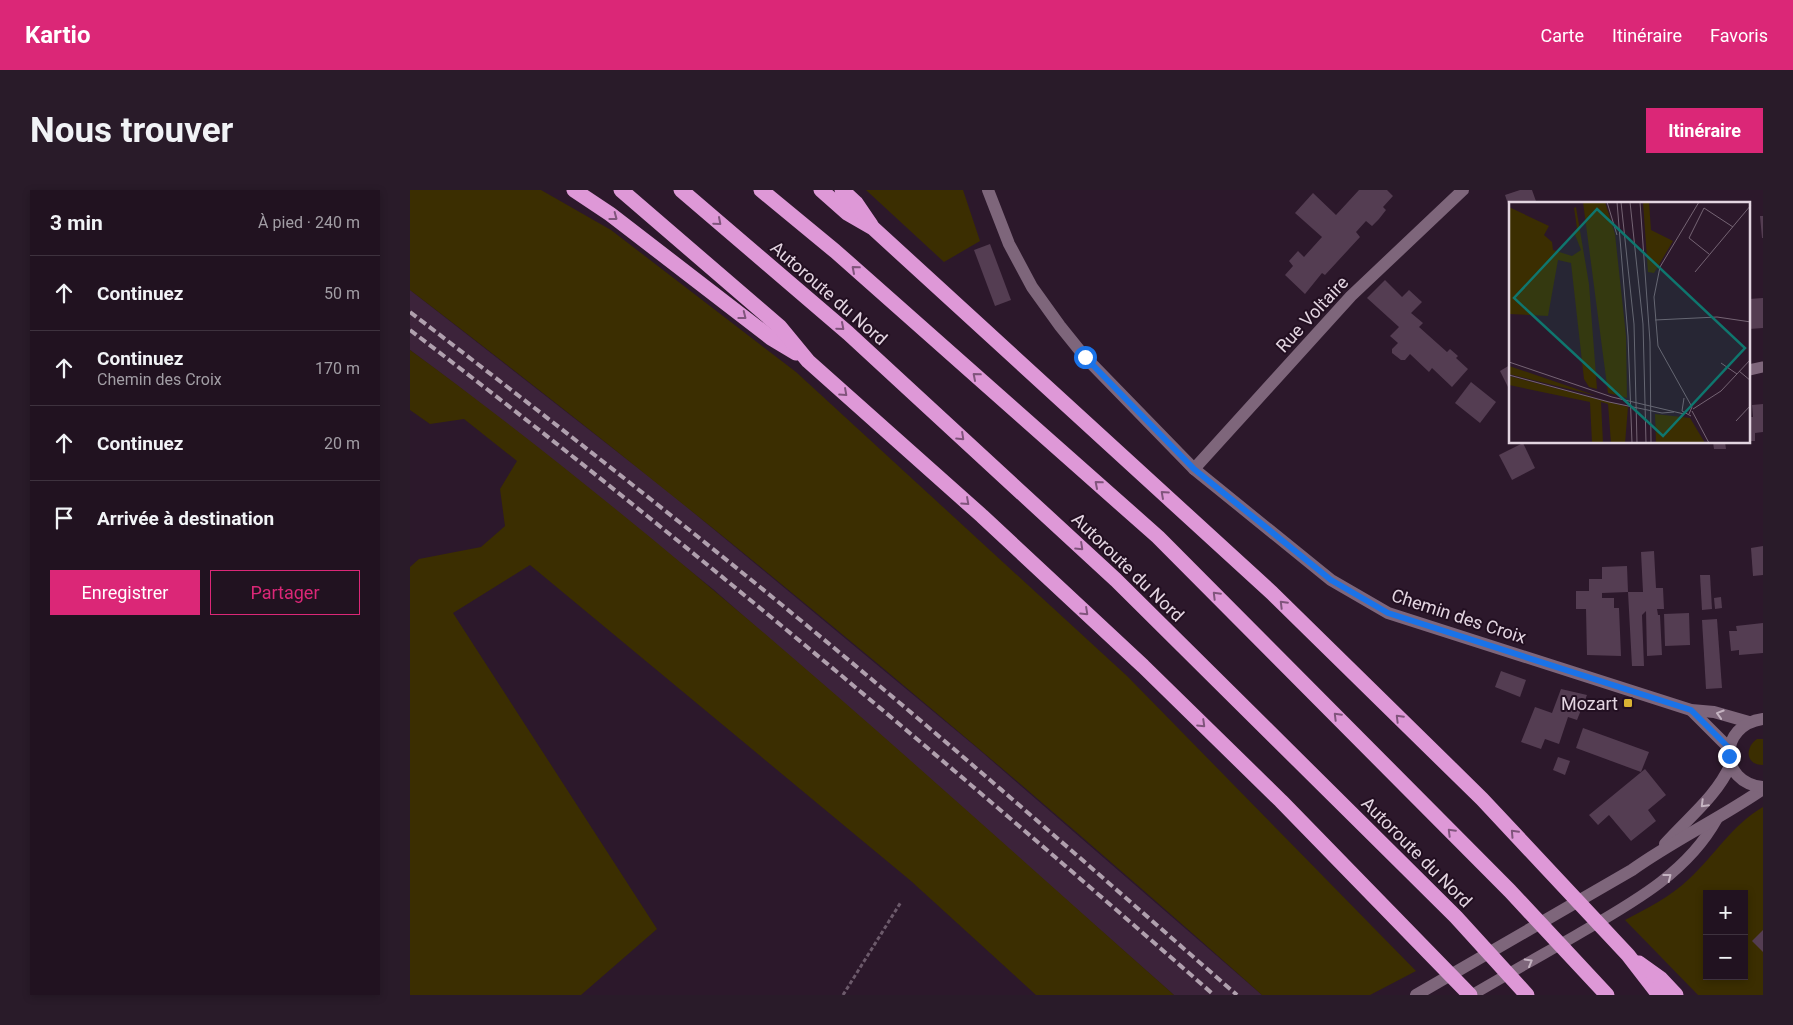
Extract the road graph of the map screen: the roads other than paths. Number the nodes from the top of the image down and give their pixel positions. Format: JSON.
{"nodes":[{"id":1,"x":574,"y":190,"type":"edge"},
{"id":2,"x":621,"y":190,"type":"edge"},
{"id":3,"x":680,"y":190,"type":"edge"},
{"id":4,"x":762,"y":190,"type":"edge"},
{"id":5,"x":820,"y":190,"type":"edge"},
{"id":6,"x":842,"y":190,"type":"edge"},
{"id":7,"x":988,"y":190,"type":"edge"},
{"id":8,"x":1463,"y":190,"type":"edge"},
{"id":9,"x":873,"y":228,"type":"junction"},
{"id":10,"x":808,"y":361,"type":"junction"},
{"id":11,"x":1763,"y":367,"type":"edge"},
{"id":12,"x":1750,"y":370,"type":"edge"},
{"id":13,"x":1194,"y":469,"type":"junction"},
{"id":14,"x":1691,"y":710,"type":"junction"},
{"id":15,"x":1758,"y":718,"type":"edge"},
{"id":16,"x":1729,"y":748,"type":"junction"},
{"id":17,"x":1730,"y":764,"type":"junction"},
{"id":18,"x":1763,"y":788,"type":"edge"},
{"id":19,"x":1717,"y":819,"type":"junction"},
{"id":20,"x":1660,"y":850,"type":"junction"},
{"id":21,"x":1628,"y":955,"type":"junction"},
{"id":22,"x":1416,"y":995,"type":"edge"},
{"id":23,"x":1471,"y":995,"type":"edge"},
{"id":24,"x":1527,"y":995,"type":"edge"},
{"id":25,"x":1607,"y":995,"type":"edge"},
{"id":26,"x":1658,"y":995,"type":"edge"},
{"id":27,"x":1676,"y":995,"type":"edge"}],
"edges":[{"from":1,"to":10,"type":"highway","one_way":true},
{"from":2,"to":10,"type":"highway"},
{"from":3,"to":24,"type":"highway","name":"Autoroute du Nord","one_way":true},
{"from":25,"to":4,"type":"highway","name":"Autoroute du Nord","one_way":true},
{"from":5,"to":9,"type":"highway"},
{"from":6,"to":9,"type":"highway"},
{"from":7,"to":13,"type":"main road","name":"Chemin des Croix"},
{"from":8,"to":13,"type":"main road","name":"Rue Voltaire"},
{"from":21,"to":9,"type":"highway","one_way":true},
{"from":10,"to":23,"type":"highway","one_way":true},
{"from":11,"to":12,"type":"lane"},
{"from":13,"to":14,"type":"main road","name":"Chemin des Croix"},
{"from":15,"to":14,"type":"main road","name":"Chemin des Croix","one_way":true},
{"from":14,"to":16,"type":"main road"},
{"from":15,"to":16,"type":"main road"},
{"from":16,"to":17,"type":"main road"},
{"from":17,"to":18,"type":"main road"},
{"from":17,"to":20,"type":"main road","one_way":true},
{"from":18,"to":19,"type":"main road"},
{"from":19,"to":20,"type":"main road"},
{"from":23,"to":19,"type":"lane","one_way":true},
{"from":20,"to":22,"type":"main road"},
{"from":21,"to":26,"type":"highway"},
{"from":21,"to":27,"type":"highway"}]}
